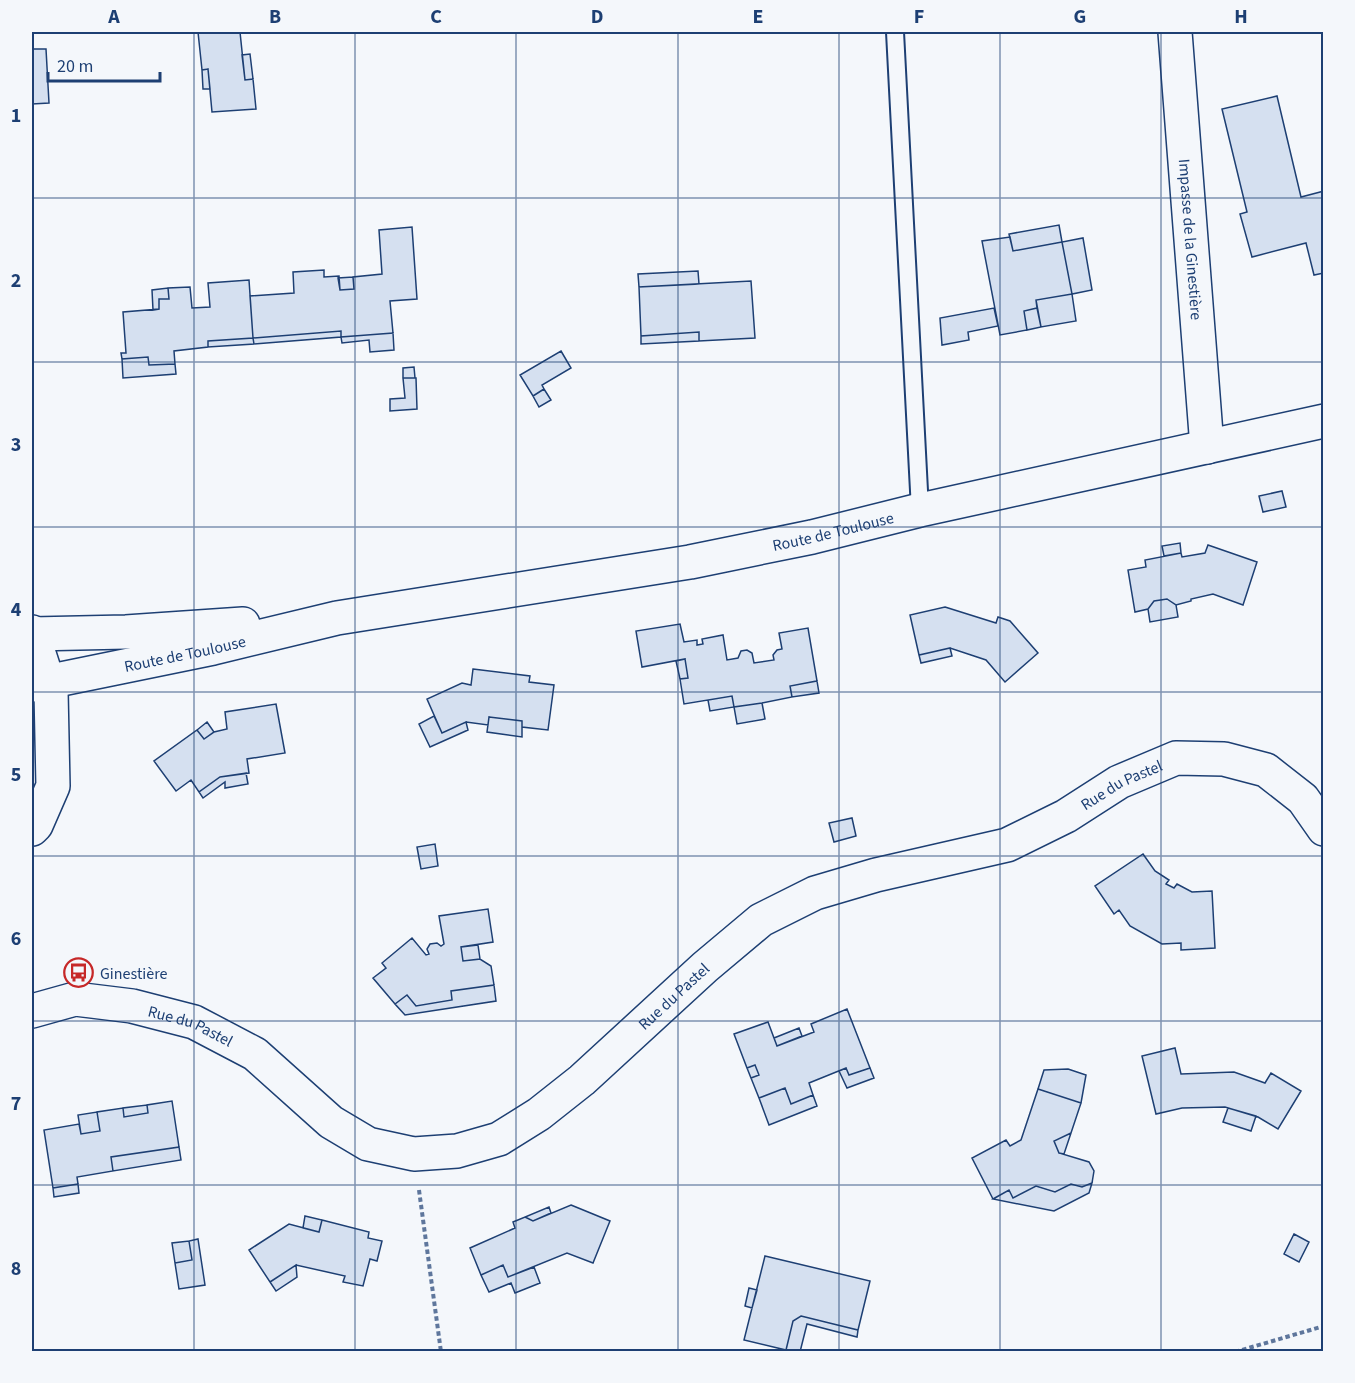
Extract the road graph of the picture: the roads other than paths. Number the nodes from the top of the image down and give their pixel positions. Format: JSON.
{"nodes":[{"id":1,"x":896,"y":32,"type":"edge"},
{"id":2,"x":1175,"y":32,"type":"edge"},
{"id":3,"x":1323,"y":421,"type":"edge"},
{"id":4,"x":1207,"y":447,"type":"junction"},
{"id":5,"x":920,"y":510,"type":"junction"},
{"id":6,"x":337,"y":618,"type":"junction"},
{"id":7,"x":32,"y":633,"type":"edge"},
{"id":8,"x":40,"y":683,"type":"edge"},
{"id":9,"x":32,"y":829,"type":"edge"},
{"id":10,"x":1323,"y":829,"type":"edge"},
{"id":11,"x":32,"y":1011,"type":"edge"}],
"edges":[{"from":1,"to":5,"type":"lane"},
{"from":2,"to":4,"type":"street","name":"Impasse de la Ginestière"},
{"from":3,"to":4,"type":"street","name":"Route de Toulouse"},
{"from":4,"to":5,"type":"street","name":"Route de Toulouse"},
{"from":5,"to":6,"type":"street","name":"Route de Toulouse"},
{"from":6,"to":7,"type":"street","name":"Route de Toulouse"},
{"from":6,"to":8,"type":"street","name":"Route de Toulouse"},
{"from":7,"to":8,"type":"street"},
{"from":8,"to":9,"type":"street"},
{"from":10,"to":11,"type":"street","name":"Rue du Pastel"}]}
